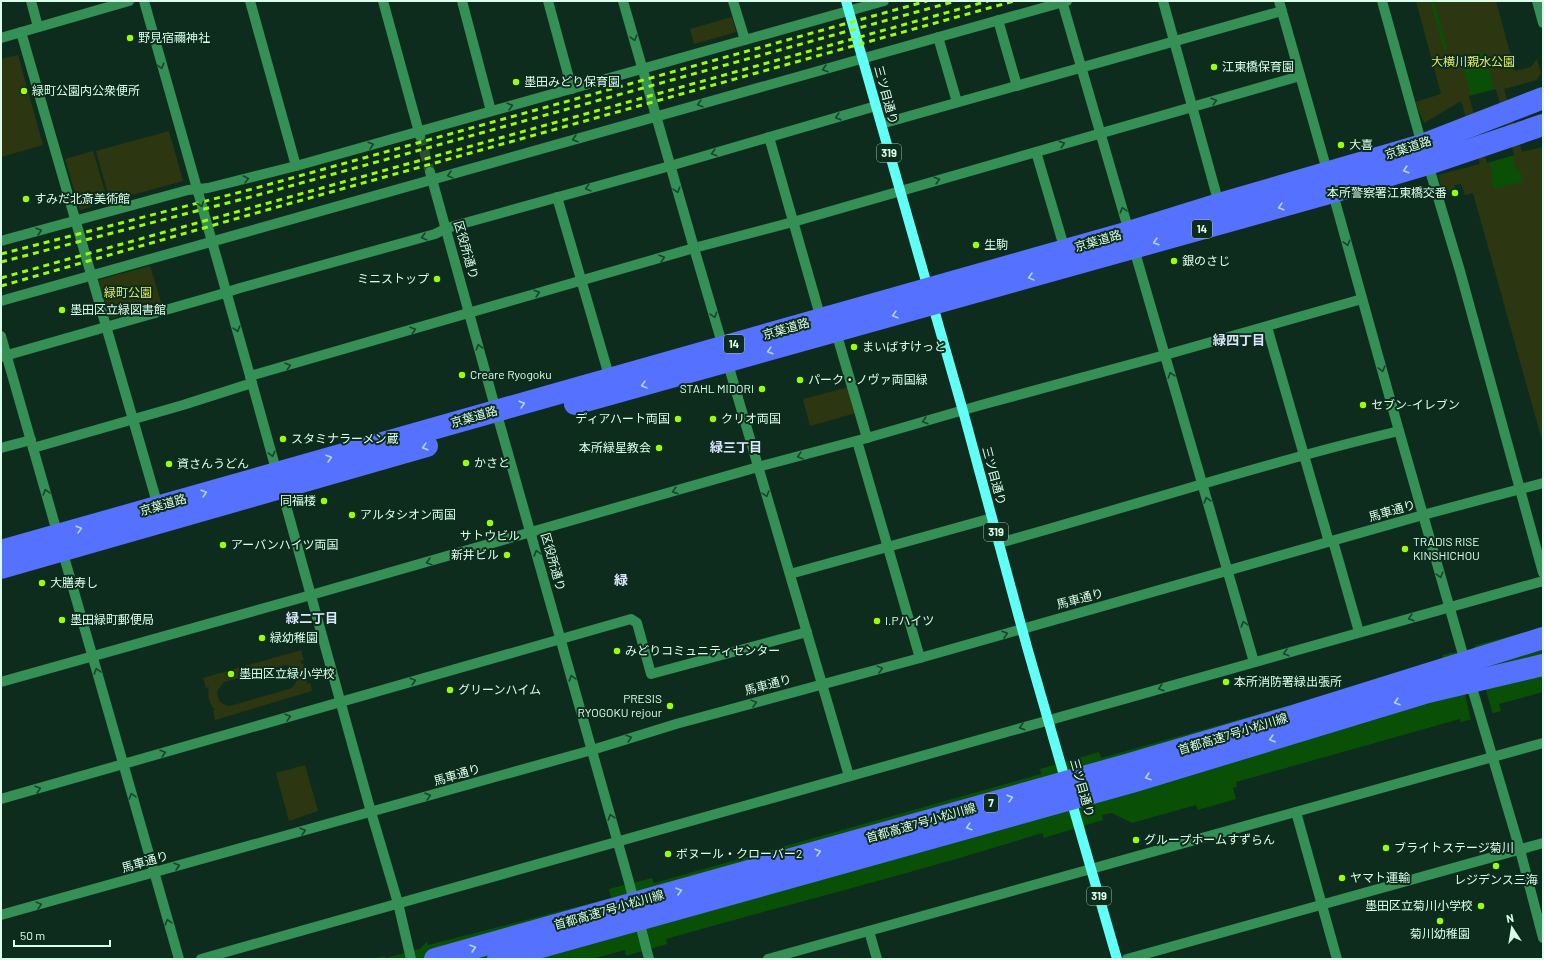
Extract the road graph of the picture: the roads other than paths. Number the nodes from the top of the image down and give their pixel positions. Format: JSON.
{"nodes":[{"id":1,"x":31,"y":1,"type":"edge"},
{"id":2,"x":129,"y":1,"type":"edge"},
{"id":3,"x":144,"y":1,"type":"edge"},
{"id":4,"x":250,"y":1,"type":"edge"},
{"id":5,"x":383,"y":1,"type":"edge"},
{"id":6,"x":462,"y":1,"type":"edge"},
{"id":7,"x":548,"y":1,"type":"edge"},
{"id":8,"x":623,"y":1,"type":"edge"},
{"id":9,"x":733,"y":1,"type":"edge"},
{"id":10,"x":884,"y":1,"type":"edge"},
{"id":11,"x":1064,"y":1,"type":"edge"},
{"id":12,"x":1163,"y":1,"type":"edge"},
{"id":13,"x":1279,"y":1,"type":"edge"},
{"id":14,"x":1382,"y":1,"type":"edge"},
{"id":15,"x":1537,"y":1,"type":"edge"},
{"id":16,"x":847,"y":6,"type":"edge"},
{"id":17,"x":1282,"y":11,"type":"junction"},
{"id":18,"x":1542,"y":16,"type":"edge"},
{"id":19,"x":998,"y":20,"type":"junction"},
{"id":20,"x":38,"y":27,"type":"junction"},
{"id":21,"x":21,"y":32,"type":"junction"},
{"id":22,"x":938,"y":37,"type":"junction"},
{"id":23,"x":1,"y":38,"type":"edge"},
{"id":24,"x":745,"y":40,"type":"junction"},
{"id":25,"x":1174,"y":42,"type":"junction"},
{"id":26,"x":863,"y":58,"type":"junction"},
{"id":27,"x":1082,"y":67,"type":"junction"},
{"id":28,"x":643,"y":69,"type":"junction"},
{"id":29,"x":1300,"y":76,"type":"junction"},
{"id":30,"x":1017,"y":86,"type":"junction"},
{"id":31,"x":572,"y":89,"type":"junction"},
{"id":32,"x":1543,"y":98,"type":"edge"},
{"id":33,"x":957,"y":102,"type":"junction"},
{"id":34,"x":876,"y":106,"type":"junction"},
{"id":35,"x":1192,"y":106,"type":"junction"},
{"id":36,"x":491,"y":111,"type":"junction"},
{"id":37,"x":656,"y":116,"type":"junction"},
{"id":38,"x":881,"y":124,"type":"junction"},
{"id":39,"x":1543,"y":125,"type":"edge"},
{"id":40,"x":1101,"y":133,"type":"junction"},
{"id":41,"x":420,"y":134,"type":"junction"},
{"id":42,"x":769,"y":137,"type":"junction"},
{"id":43,"x":1036,"y":152,"type":"junction"},
{"id":44,"x":1425,"y":154,"type":"junction"},
{"id":45,"x":296,"y":166,"type":"junction"},
{"id":46,"x":670,"y":166,"type":"junction"},
{"id":47,"x":432,"y":176,"type":"junction"},
{"id":48,"x":1330,"y":182,"type":"junction"},
{"id":49,"x":196,"y":189,"type":"junction"},
{"id":50,"x":899,"y":191,"type":"junction"},
{"id":51,"x":557,"y":197,"type":"junction"},
{"id":52,"x":1219,"y":204,"type":"junction"},
{"id":53,"x":76,"y":221,"type":"junction"},
{"id":54,"x":793,"y":222,"type":"junction"},
{"id":55,"x":447,"y":228,"type":"junction"},
{"id":56,"x":1132,"y":240,"type":"junction"},
{"id":57,"x":212,"y":241,"type":"junction"},
{"id":58,"x":1,"y":242,"type":"edge"},
{"id":59,"x":694,"y":248,"type":"junction"},
{"id":60,"x":1065,"y":250,"type":"junction"},
{"id":61,"x":92,"y":275,"type":"junction"},
{"id":62,"x":582,"y":281,"type":"junction"},
{"id":63,"x":226,"y":292,"type":"junction"},
{"id":64,"x":930,"y":297,"type":"junction"},
{"id":65,"x":1362,"y":299,"type":"junction"},
{"id":66,"x":1,"y":301,"type":"edge"},
{"id":67,"x":470,"y":313,"type":"junction"},
{"id":68,"x":829,"y":325,"type":"junction"},
{"id":69,"x":107,"y":326,"type":"junction"},
{"id":70,"x":1267,"y":327,"type":"junction"},
{"id":71,"x":1,"y":336,"type":"edge"},
{"id":72,"x":726,"y":354,"type":"junction"},
{"id":73,"x":1165,"y":355,"type":"junction"},
{"id":74,"x":4,"y":356,"type":"edge"},
{"id":75,"x":610,"y":379,"type":"junction"},
{"id":76,"x":251,"y":380,"type":"junction"},
{"id":77,"x":963,"y":411,"type":"junction"},
{"id":78,"x":498,"y":418,"type":"junction"},
{"id":79,"x":133,"y":419,"type":"junction"},
{"id":80,"x":1399,"y":431,"type":"junction"},
{"id":81,"x":862,"y":439,"type":"junction"},
{"id":82,"x":32,"y":444,"type":"junction"},
{"id":83,"x":1,"y":448,"type":"edge"},
{"id":84,"x":1304,"y":456,"type":"junction"},
{"id":85,"x":758,"y":467,"type":"junction"},
{"id":86,"x":279,"y":481,"type":"junction"},
{"id":87,"x":1543,"y":483,"type":"edge"},
{"id":88,"x":1203,"y":484,"type":"junction"},
{"id":89,"x":1520,"y":490,"type":"junction"},
{"id":90,"x":158,"y":506,"type":"junction"},
{"id":91,"x":1423,"y":515,"type":"junction"},
{"id":92,"x":992,"y":518,"type":"junction"},
{"id":93,"x":531,"y":533,"type":"junction"},
{"id":94,"x":1331,"y":541,"type":"junction"},
{"id":95,"x":60,"y":542,"type":"junction"},
{"id":96,"x":999,"y":543,"type":"junction"},
{"id":97,"x":888,"y":547,"type":"junction"},
{"id":98,"x":1,"y":551,"type":"edge"},
{"id":99,"x":1,"y":568,"type":"edge"},
{"id":100,"x":1228,"y":570,"type":"junction"},
{"id":101,"x":1543,"y":572,"type":"edge"},
{"id":102,"x":790,"y":574,"type":"junction"},
{"id":103,"x":1543,"y":581,"type":"edge"},
{"id":104,"x":311,"y":595,"type":"junction"},
{"id":105,"x":1449,"y":607,"type":"junction"},
{"id":106,"x":1022,"y":629,"type":"junction"},
{"id":107,"x":807,"y":632,"type":"junction"},
{"id":108,"x":1359,"y":632,"type":"junction"},
{"id":109,"x":1543,"y":638,"type":"edge"},
{"id":110,"x":561,"y":639,"type":"junction"},
{"id":111,"x":1543,"y":654,"type":"edge"},
{"id":112,"x":92,"y":656,"type":"junction"},
{"id":113,"x":920,"y":658,"type":"junction"},
{"id":114,"x":1254,"y":662,"type":"junction"},
{"id":115,"x":1543,"y":665,"type":"edge"},
{"id":116,"x":1543,"y":674,"type":"edge"},
{"id":117,"x":1,"y":682,"type":"edge"},
{"id":118,"x":822,"y":684,"type":"junction"},
{"id":119,"x":1428,"y":692,"type":"junction"},
{"id":120,"x":341,"y":702,"type":"junction"},
{"id":121,"x":1048,"y":720,"type":"junction"},
{"id":122,"x":1543,"y":743,"type":"edge"},
{"id":123,"x":592,"y":750,"type":"junction"},
{"id":124,"x":1493,"y":757,"type":"junction"},
{"id":125,"x":123,"y":764,"type":"junction"},
{"id":126,"x":849,"y":776,"type":"junction"},
{"id":127,"x":1,"y":799,"type":"edge"},
{"id":128,"x":371,"y":812,"type":"junction"},
{"id":129,"x":1296,"y":812,"type":"junction"},
{"id":130,"x":618,"y":841,"type":"junction"},
{"id":131,"x":1543,"y":843,"type":"edge"},
{"id":132,"x":1520,"y":850,"type":"junction"},
{"id":133,"x":1092,"y":869,"type":"junction"},
{"id":134,"x":154,"y":872,"type":"junction"},
{"id":135,"x":398,"y":903,"type":"junction"},
{"id":136,"x":1322,"y":905,"type":"junction"},
{"id":137,"x":1,"y":915,"type":"edge"},
{"id":138,"x":870,"y":931,"type":"junction"},
{"id":139,"x":1543,"y":938,"type":"edge"},
{"id":140,"x":648,"y":956,"type":"edge"},
{"id":141,"x":179,"y":959,"type":"edge"},
{"id":142,"x":201,"y":959,"type":"edge"},
{"id":143,"x":411,"y":959,"type":"edge"},
{"id":144,"x":435,"y":959,"type":"edge"},
{"id":145,"x":498,"y":959,"type":"edge"},
{"id":146,"x":768,"y":959,"type":"edge"},
{"id":147,"x":877,"y":959,"type":"edge"},
{"id":148,"x":1117,"y":959,"type":"edge"},
{"id":149,"x":1127,"y":959,"type":"edge"},
{"id":150,"x":1337,"y":959,"type":"edge"}],
"edges":[{"from":1,"to":20,"type":"street"},
{"from":2,"to":20,"type":"street"},
{"from":3,"to":49,"type":"street","one_way":true},
{"from":4,"to":45,"type":"street"},
{"from":5,"to":41,"type":"street"},
{"from":6,"to":36,"type":"street"},
{"from":7,"to":31,"type":"street"},
{"from":8,"to":28,"type":"street","one_way":true},
{"from":9,"to":24,"type":"street"},
{"from":10,"to":16,"type":"street"},
{"from":11,"to":19,"type":"street"},
{"from":11,"to":27,"type":"street"},
{"from":12,"to":25,"type":"street"},
{"from":13,"to":17,"type":"street"},
{"from":14,"to":44,"type":"street"},
{"from":15,"to":18,"type":"street"},
{"from":16,"to":24,"type":"street"},
{"from":16,"to":26,"type":"main road","name":"三ツ目通り","number":"319"},
{"from":17,"to":25,"type":"street"},
{"from":17,"to":29,"type":"street"},
{"from":19,"to":22,"type":"street"},
{"from":19,"to":30,"type":"street"},
{"from":20,"to":21,"type":"street"},
{"from":21,"to":23,"type":"street"},
{"from":21,"to":53,"type":"street"},
{"from":22,"to":26,"type":"street"},
{"from":22,"to":33,"type":"street"},
{"from":24,"to":28,"type":"street"},
{"from":25,"to":27,"type":"street"},
{"from":25,"to":35,"type":"street"},
{"from":26,"to":34,"type":"main road","name":"三ツ目通り","number":"319"},
{"from":26,"to":37,"type":"street","one_way":true},
{"from":27,"to":30,"type":"street"},
{"from":27,"to":40,"type":"street"},
{"from":28,"to":31,"type":"street"},
{"from":28,"to":37,"type":"street"},
{"from":35,"to":29,"type":"street","one_way":true},
{"from":29,"to":48,"type":"street"},
{"from":30,"to":33,"type":"street"},
{"from":36,"to":31,"type":"street","one_way":true},
{"from":32,"to":44,"type":"highway","name":"京葉道路","number":"14"},
{"from":33,"to":38,"type":"street"},
{"from":34,"to":38,"type":"main road","name":"三ツ目通り","number":"319"},
{"from":34,"to":42,"type":"street","one_way":true},
{"from":35,"to":40,"type":"street"},
{"from":35,"to":52,"type":"street"},
{"from":36,"to":41,"type":"street"},
{"from":37,"to":46,"type":"street"},
{"from":37,"to":47,"type":"street","one_way":true},
{"from":38,"to":50,"type":"main road","name":"三ツ目通り","number":"319"},
{"from":39,"to":44,"type":"highway","name":"京葉道路","number":"14"},
{"from":43,"to":40,"type":"street","one_way":true},
{"from":56,"to":40,"type":"street","one_way":true},
{"from":45,"to":41,"type":"street","one_way":true},
{"from":42,"to":46,"type":"street","one_way":true},
{"from":42,"to":54,"type":"street"},
{"from":50,"to":43,"type":"street","one_way":true},
{"from":43,"to":60,"type":"street"},
{"from":44,"to":48,"type":"highway","name":"京葉道路","number":"14"},
{"from":44,"to":89,"type":"street"},
{"from":49,"to":45,"type":"street","one_way":true},
{"from":46,"to":51,"type":"street","one_way":true},
{"from":46,"to":59,"type":"street","one_way":true},
{"from":47,"to":55,"type":"street","name":"区役所通り"},
{"from":47,"to":57,"type":"street"},
{"from":48,"to":52,"type":"highway","name":"京葉道路","number":"14"},
{"from":48,"to":56,"type":"highway","name":"京葉道路","number":"14","one_way":true},
{"from":48,"to":65,"type":"street","one_way":true},
{"from":49,"to":53,"type":"street"},
{"from":49,"to":57,"type":"street","one_way":true},
{"from":50,"to":54,"type":"street"},
{"from":50,"to":64,"type":"main road","name":"三ツ目通り","number":"319"},
{"from":51,"to":55,"type":"street"},
{"from":51,"to":62,"type":"street"},
{"from":52,"to":56,"type":"highway","name":"京葉道路","number":"14"},
{"from":58,"to":53,"type":"street","one_way":true},
{"from":53,"to":61,"type":"street"},
{"from":54,"to":59,"type":"street"},
{"from":54,"to":68,"type":"street"},
{"from":55,"to":63,"type":"street","one_way":true},
{"from":55,"to":67,"type":"street","name":"区役所通り"},
{"from":56,"to":60,"type":"highway","name":"京葉道路","number":"14"},
{"from":56,"to":64,"type":"highway","name":"京葉道路","number":"14","one_way":true},
{"from":56,"to":73,"type":"street"},
{"from":57,"to":61,"type":"street"},
{"from":57,"to":63,"type":"street"},
{"from":62,"to":59,"type":"street","one_way":true},
{"from":59,"to":72,"type":"street","one_way":true},
{"from":60,"to":64,"type":"highway","name":"京葉道路","number":"14"},
{"from":61,"to":66,"type":"street"},
{"from":61,"to":69,"type":"street"},
{"from":67,"to":62,"type":"street","one_way":true},
{"from":62,"to":75,"type":"street"},
{"from":63,"to":69,"type":"street"},
{"from":63,"to":76,"type":"street","one_way":true},
{"from":64,"to":68,"type":"highway","name":"京葉道路","number":"14"},
{"from":64,"to":77,"type":"main road","name":"三ツ目通り","number":"319"},
{"from":65,"to":70,"type":"street"},
{"from":65,"to":80,"type":"street","one_way":true},
{"from":76,"to":67,"type":"street","one_way":true},
{"from":78,"to":67,"type":"street","name":"区役所通り","one_way":true},
{"from":68,"to":72,"type":"highway","name":"京葉道路","number":"14"},
{"from":68,"to":81,"type":"street"},
{"from":69,"to":74,"type":"street"},
{"from":69,"to":79,"type":"street"},
{"from":70,"to":73,"type":"street"},
{"from":70,"to":84,"type":"street"},
{"from":71,"to":74,"type":"street"},
{"from":72,"to":75,"type":"highway","name":"京葉道路","number":"14"},
{"from":72,"to":78,"type":"highway","name":"京葉道路","number":"14","one_way":true},
{"from":72,"to":85,"type":"street"},
{"from":73,"to":77,"type":"street"},
{"from":88,"to":73,"type":"street","one_way":true},
{"from":74,"to":82,"type":"street"},
{"from":78,"to":75,"type":"highway","name":"京葉道路","number":"14","one_way":true},
{"from":76,"to":79,"type":"street"},
{"from":76,"to":86,"type":"street","one_way":true},
{"from":77,"to":81,"type":"street","one_way":true},
{"from":77,"to":92,"type":"main road","name":"三ツ目通り","number":"319"},
{"from":78,"to":86,"type":"highway","name":"京葉道路","number":"14"},
{"from":78,"to":93,"type":"street","name":"区役所通り"},
{"from":79,"to":82,"type":"street"},
{"from":79,"to":90,"type":"street"},
{"from":80,"to":84,"type":"street"},
{"from":80,"to":91,"type":"street"},
{"from":81,"to":85,"type":"street","one_way":true},
{"from":81,"to":97,"type":"street"},
{"from":82,"to":83,"type":"street"},
{"from":95,"to":82,"type":"street","one_way":true},
{"from":84,"to":88,"type":"street"},
{"from":84,"to":94,"type":"street"},
{"from":85,"to":93,"type":"street","one_way":true},
{"from":85,"to":102,"type":"street","one_way":true},
{"from":90,"to":86,"type":"highway","name":"京葉道路","number":"14","one_way":true},
{"from":86,"to":95,"type":"highway","name":"京葉道路","number":"14"},
{"from":86,"to":104,"type":"street"},
{"from":87,"to":89,"type":"street","name":"馬車通り"},
{"from":88,"to":96,"type":"street"},
{"from":100,"to":88,"type":"street","one_way":true},
{"from":89,"to":91,"type":"street","name":"馬車通り"},
{"from":89,"to":101,"type":"street"},
{"from":95,"to":90,"type":"highway","name":"京葉道路","number":"14","one_way":true},
{"from":91,"to":94,"type":"street","name":"馬車通り"},
{"from":91,"to":105,"type":"street","one_way":true},
{"from":92,"to":96,"type":"main road","name":"三ツ目通り","number":"319"},
{"from":92,"to":97,"type":"street"},
{"from":93,"to":104,"type":"street","one_way":true},
{"from":110,"to":93,"type":"street","name":"区役所通り","one_way":true},
{"from":94,"to":100,"type":"street","name":"馬車通り"},
{"from":94,"to":108,"type":"street"},
{"from":95,"to":98,"type":"highway","name":"京葉道路","number":"14"},
{"from":95,"to":99,"type":"highway","name":"京葉道路","number":"14"},
{"from":95,"to":112,"type":"street"},
{"from":96,"to":106,"type":"main road","name":"三ツ目通り","number":"319"},
{"from":97,"to":102,"type":"street"},
{"from":97,"to":113,"type":"street"},
{"from":100,"to":106,"type":"street","name":"馬車通り"},
{"from":114,"to":100,"type":"street","one_way":true},
{"from":102,"to":107,"type":"street"},
{"from":103,"to":105,"type":"street"},
{"from":104,"to":112,"type":"street"},
{"from":104,"to":120,"type":"street"},
{"from":105,"to":108,"type":"street","one_way":true},
{"from":105,"to":124,"type":"street","bridge":true},
{"from":113,"to":106,"type":"street","name":"馬車通り","one_way":true},
{"from":106,"to":121,"type":"main road","name":"三ツ目通り","number":"319"},
{"from":107,"to":110,"type":"street"},
{"from":107,"to":118,"type":"street"},
{"from":108,"to":114,"type":"street","one_way":true},
{"from":144,"to":109,"type":"highway","name":"首都高速7号小松川線","number":"7","one_way":true,"bridge":true},
{"from":120,"to":110,"type":"street","one_way":true},
{"from":123,"to":110,"type":"street","name":"区役所通り","one_way":true},
{"from":111,"to":119,"type":"highway","bridge":true},
{"from":112,"to":117,"type":"street"},
{"from":125,"to":112,"type":"street","one_way":true},
{"from":118,"to":113,"type":"street","name":"馬車通り","one_way":true},
{"from":114,"to":121,"type":"street","one_way":true},
{"from":115,"to":119,"type":"highway","name":"首都高速7号小松川線","number":"7","bridge":true},
{"from":116,"to":119,"type":"highway","bridge":true},
{"from":123,"to":118,"type":"street","name":"馬車通り","one_way":true},
{"from":118,"to":126,"type":"street"},
{"from":119,"to":145,"type":"highway","name":"首都高速7号小松川線","number":"7","one_way":true,"bridge":true},
{"from":125,"to":120,"type":"street","one_way":true},
{"from":120,"to":128,"type":"street"},
{"from":121,"to":126,"type":"street","one_way":true},
{"from":121,"to":133,"type":"main road","name":"三ツ目通り","number":"319"},
{"from":122,"to":124,"type":"street"},
{"from":128,"to":123,"type":"street","name":"馬車通り","one_way":true},
{"from":130,"to":123,"type":"street","name":"区役所通り","one_way":true},
{"from":124,"to":129,"type":"street"},
{"from":124,"to":132,"type":"street"},
{"from":127,"to":125,"type":"street","one_way":true},
{"from":134,"to":125,"type":"street","one_way":true},
{"from":126,"to":130,"type":"street"},
{"from":134,"to":128,"type":"street","name":"馬車通り","one_way":true},
{"from":128,"to":135,"type":"street"},
{"from":129,"to":133,"type":"street"},
{"from":129,"to":136,"type":"street"},
{"from":130,"to":135,"type":"street"},
{"from":130,"to":140,"type":"street","name":"区役所通り","bridge":true},
{"from":131,"to":132,"type":"street"},
{"from":132,"to":136,"type":"street"},
{"from":132,"to":139,"type":"street"},
{"from":133,"to":138,"type":"street"},
{"from":133,"to":148,"type":"main road","name":"三ツ目通り","number":"319"},
{"from":137,"to":134,"type":"street","name":"馬車通り","one_way":true},
{"from":141,"to":134,"type":"street","one_way":true},
{"from":135,"to":142,"type":"street"},
{"from":135,"to":143,"type":"street"},
{"from":136,"to":149,"type":"street"},
{"from":136,"to":150,"type":"street"},
{"from":138,"to":146,"type":"street"},
{"from":138,"to":147,"type":"street"}]}
